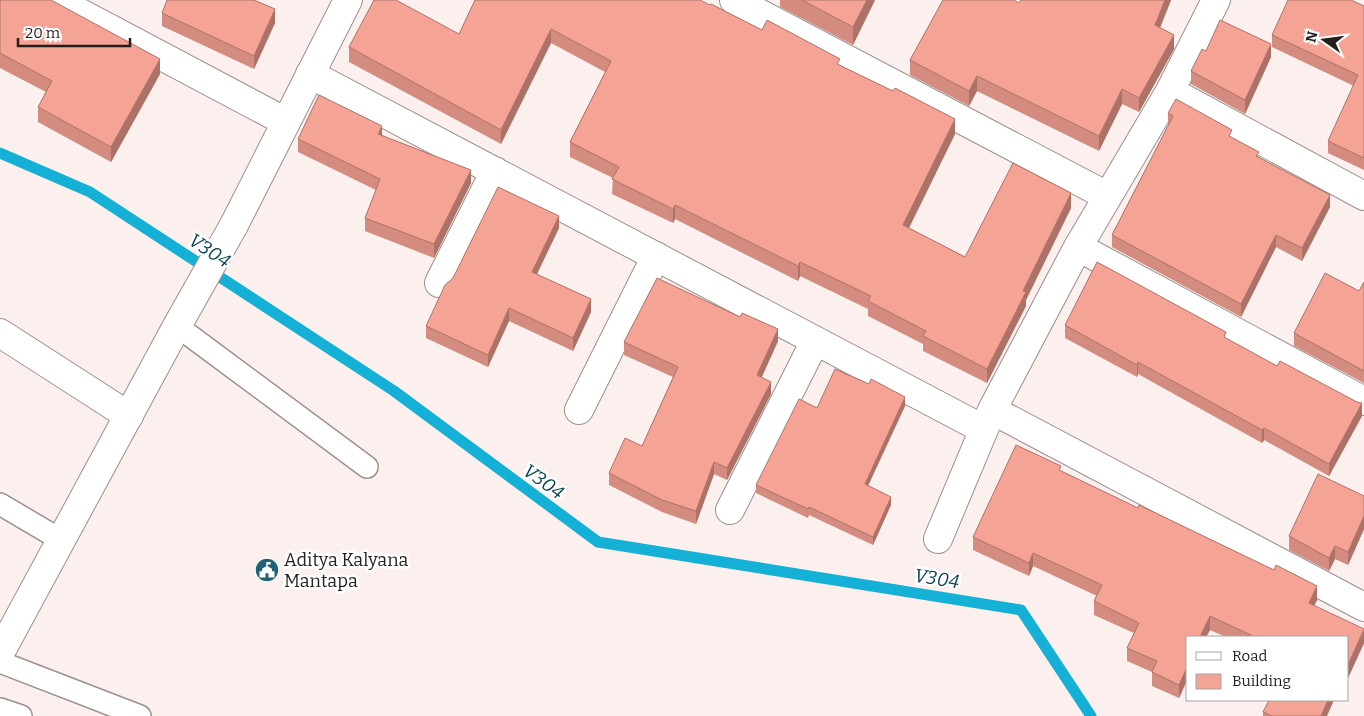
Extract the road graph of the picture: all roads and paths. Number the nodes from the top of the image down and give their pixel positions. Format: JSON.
{"nodes":[{"id":1,"x":56,"y":0,"type":"edge"},
{"id":2,"x":348,"y":0,"type":"edge"},
{"id":3,"x":734,"y":0,"type":"edge"},
{"id":4,"x":1216,"y":0,"type":"edge"},
{"id":5,"x":310,"y":74,"type":"junction"},
{"id":6,"x":1170,"y":91,"type":"junction"},
{"id":7,"x":286,"y":122,"type":"junction"},
{"id":8,"x":495,"y":172,"type":"junction"},
{"id":9,"x":1107,"y":196,"type":"junction"},
{"id":10,"x":1364,"y":196,"type":"edge"},
{"id":11,"x":1078,"y":247,"type":"junction"},
{"id":12,"x":656,"y":256,"type":"junction"},
{"id":13,"x":439,"y":283,"type":"dead end"},
{"id":14,"x":183,"y":315,"type":"junction"},
{"id":15,"x":0,"y":333,"type":"edge"},
{"id":16,"x":815,"y":341,"type":"junction"},
{"id":17,"x":1364,"y":401,"type":"edge"},
{"id":18,"x":579,"y":410,"type":"dead end"},
{"id":19,"x":128,"y":416,"type":"junction"},
{"id":20,"x":988,"y":420,"type":"junction"},
{"id":21,"x":367,"y":467,"type":"dead end"},
{"id":22,"x":0,"y":504,"type":"edge"},
{"id":23,"x":730,"y":510,"type":"dead end"},
{"id":24,"x":938,"y":539,"type":"dead end"},
{"id":25,"x":61,"y":540,"type":"junction"},
{"id":26,"x":1364,"y":607,"type":"edge"},
{"id":27,"x":0,"y":653,"type":"edge"},
{"id":28,"x":0,"y":662,"type":"edge"},
{"id":29,"x":0,"y":709,"type":"edge"},
{"id":30,"x":21,"y":716,"type":"edge"},
{"id":31,"x":140,"y":716,"type":"edge"}],
"edges":[{"from":1,"to":7,"type":"street"},
{"from":2,"to":5,"type":"street"},
{"from":3,"to":9,"type":"street"},
{"from":4,"to":6,"type":"street"},
{"from":5,"to":7,"type":"street"},
{"from":5,"to":8,"type":"street"},
{"from":6,"to":9,"type":"street"},
{"from":6,"to":10,"type":"street"},
{"from":7,"to":14,"type":"street"},
{"from":8,"to":12,"type":"street"},
{"from":8,"to":13,"type":"street"},
{"from":9,"to":11,"type":"street"},
{"from":11,"to":17,"type":"street"},
{"from":11,"to":20,"type":"street"},
{"from":12,"to":16,"type":"street"},
{"from":12,"to":18,"type":"street"},
{"from":14,"to":19,"type":"street"},
{"from":14,"to":21,"type":"lane"},
{"from":15,"to":19,"type":"street"},
{"from":16,"to":20,"type":"street"},
{"from":16,"to":23,"type":"street"},
{"from":19,"to":25,"type":"street"},
{"from":20,"to":24,"type":"street"},
{"from":20,"to":26,"type":"street"},
{"from":22,"to":25,"type":"lane"},
{"from":25,"to":27,"type":"street"},
{"from":28,"to":31,"type":"lane"},
{"from":29,"to":30,"type":"lane"}]}
